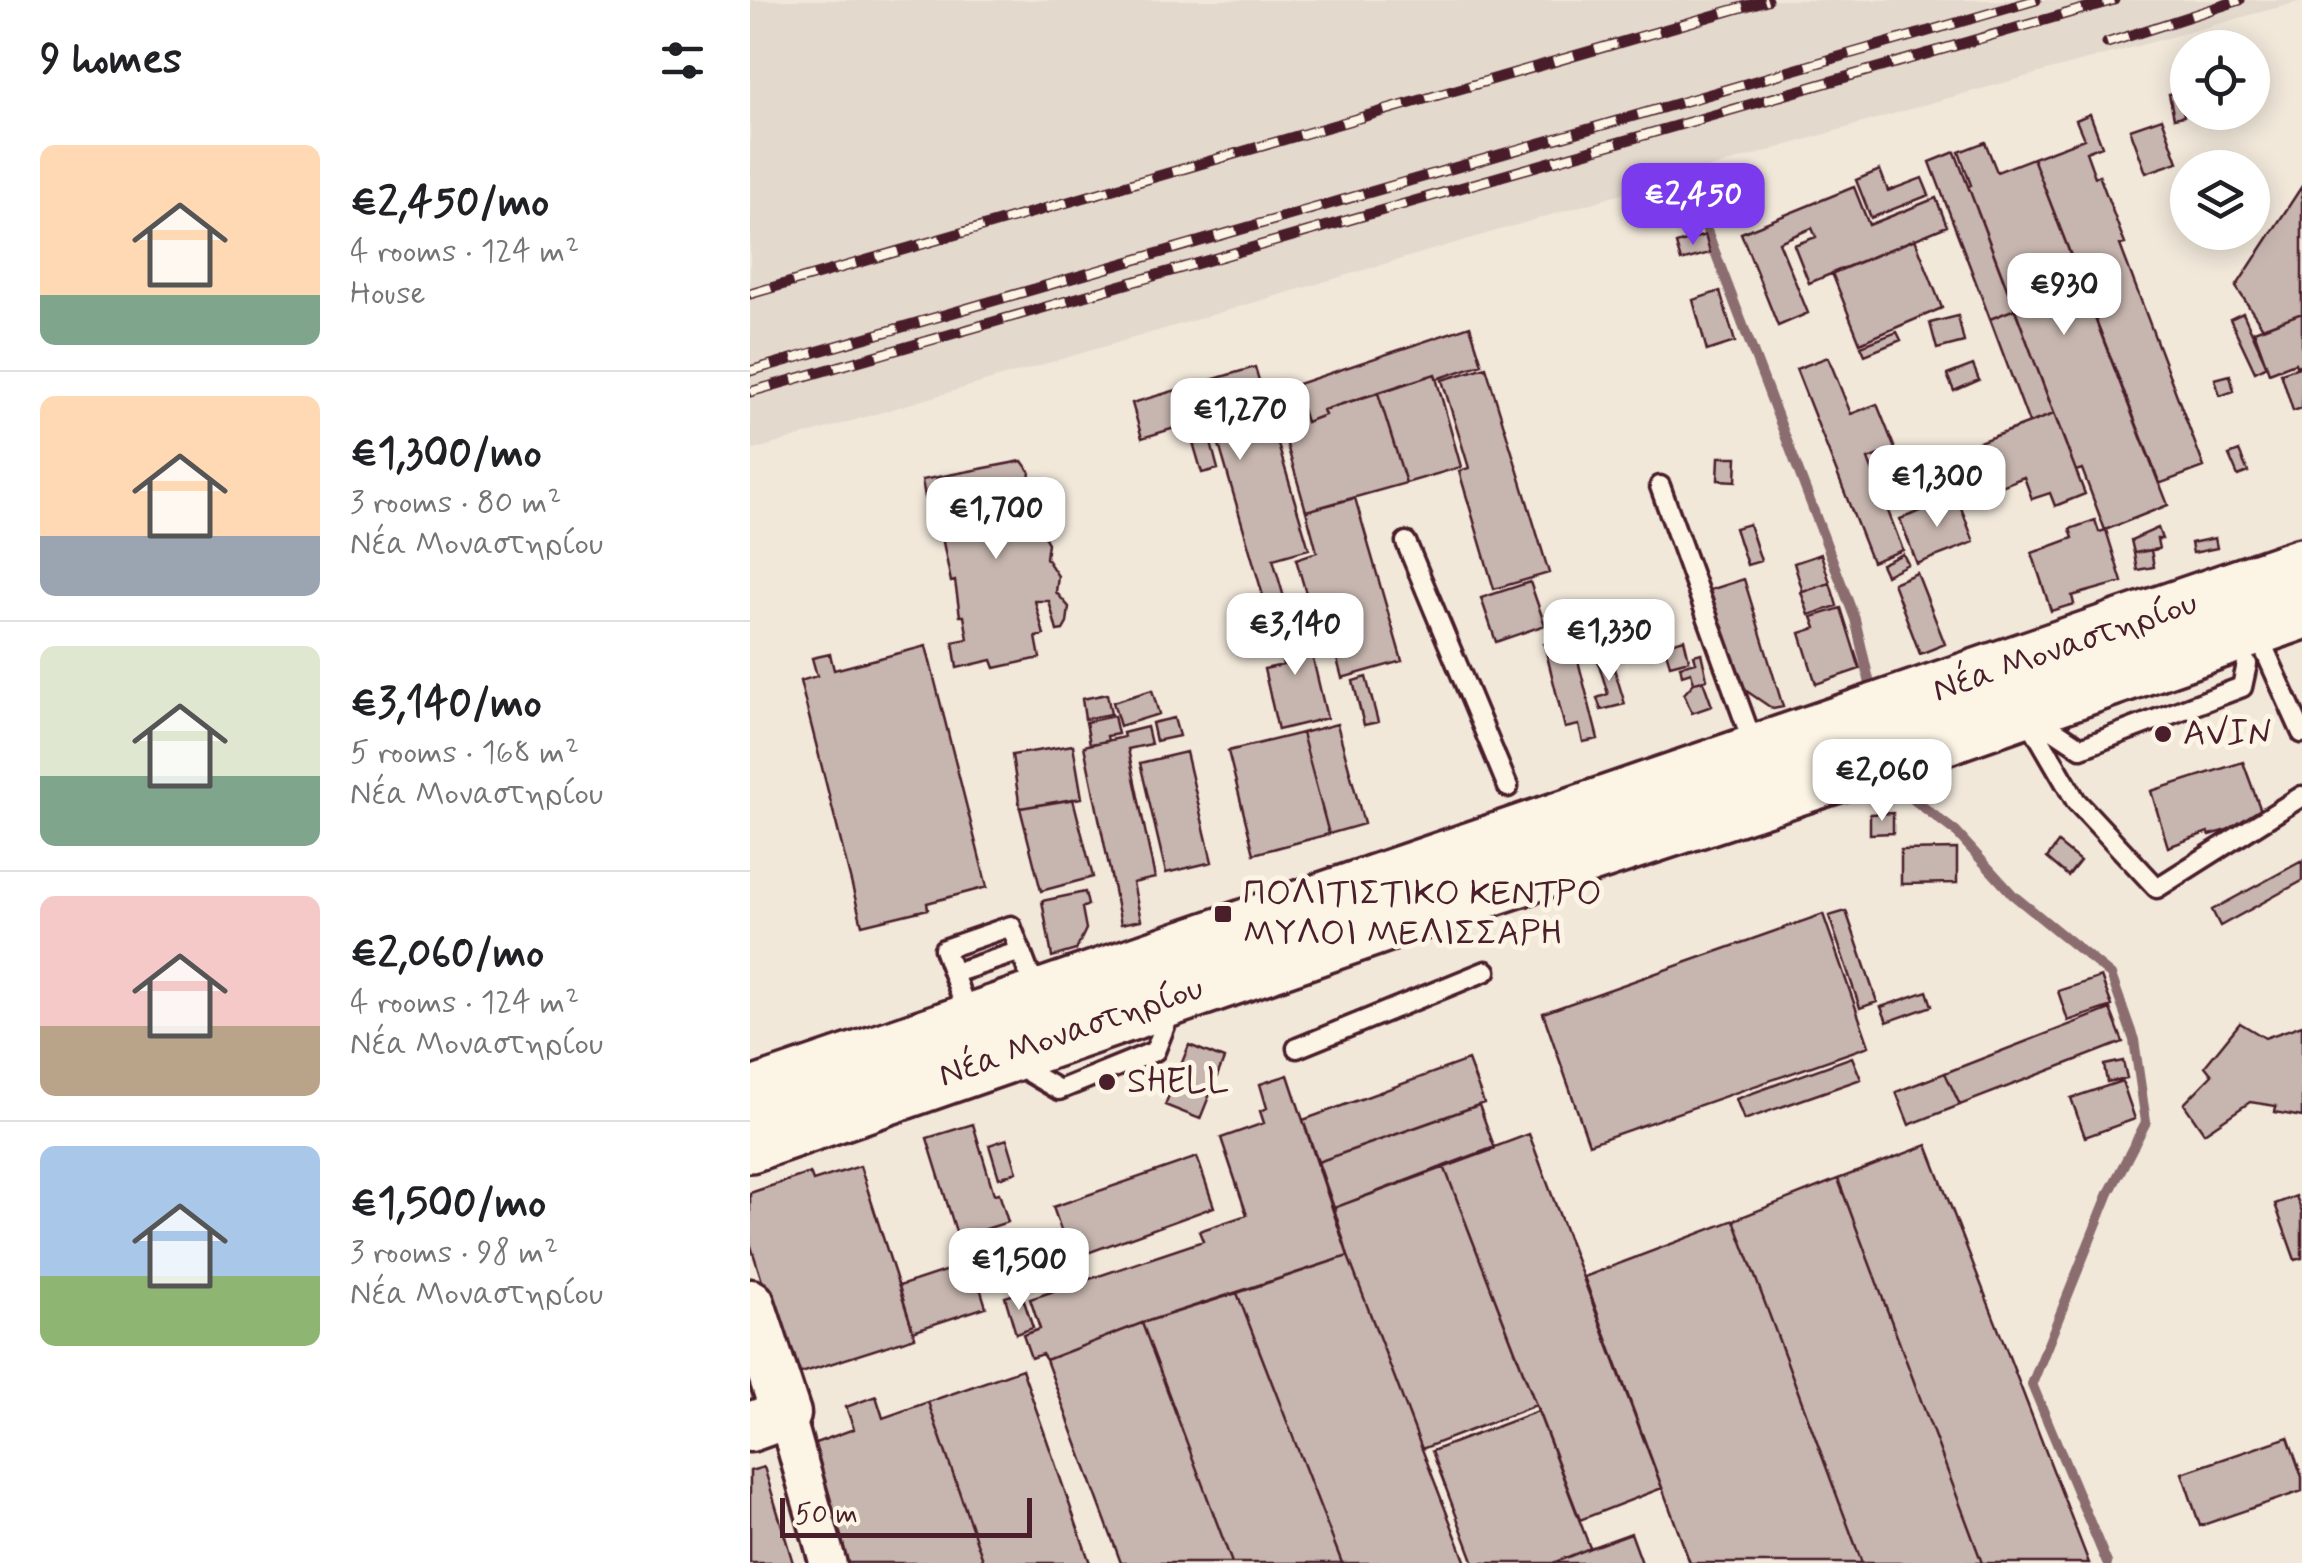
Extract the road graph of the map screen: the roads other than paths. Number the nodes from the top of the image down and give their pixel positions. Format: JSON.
{"nodes":[{"id":1,"x":1660,"y":486,"type":"dead end"},
{"id":2,"x":1406,"y":542,"type":"dead end"},
{"id":3,"x":2302,"y":566,"type":"edge"},
{"id":4,"x":2268,"y":635,"type":"edge"},
{"id":5,"x":2002,"y":711,"type":"junction"},
{"id":6,"x":2302,"y":733,"type":"edge"},
{"id":7,"x":1756,"y":752,"type":"junction"},
{"id":8,"x":1826,"y":753,"type":"junction"},
{"id":9,"x":1508,"y":787,"type":"dead end"},
{"id":10,"x":2302,"y":796,"type":"edge"},
{"id":11,"x":1486,"y":971,"type":"dead end"},
{"id":12,"x":1030,"y":974,"type":"junction"},
{"id":13,"x":962,"y":998,"type":"junction"},
{"id":14,"x":1166,"y":1023,"type":"dead end"},
{"id":15,"x":1297,"y":1048,"type":"dead end"},
{"id":16,"x":1030,"y":1073,"type":"dead end"},
{"id":17,"x":750,"y":1097,"type":"edge"},
{"id":18,"x":750,"y":1144,"type":"edge"},
{"id":19,"x":750,"y":1304,"type":"edge"},
{"id":20,"x":768,"y":1421,"type":"edge"},
{"id":21,"x":828,"y":1563,"type":"edge"}],
"edges":[{"from":1,"to":7,"type":"lane"},
{"from":2,"to":9,"type":"lane"},
{"from":3,"to":5,"type":"main road","name":"Νέα Μοναστηρίου"},
{"from":4,"to":5,"type":"main road","name":"Νέα Μοναστηρίου"},
{"from":4,"to":6,"type":"lane"},
{"from":5,"to":8,"type":"main road","name":"Νέα Μοναστηρίου"},
{"from":5,"to":10,"type":"lane"},
{"from":7,"to":8,"type":"main road","name":"Νέα Μοναστηρίου"},
{"from":7,"to":12,"type":"main road","name":"Νέα Μοναστηρίου"},
{"from":8,"to":18,"type":"main road","name":"Νέα Μοναστηρίου"},
{"from":11,"to":15,"type":"lane"},
{"from":12,"to":13,"type":"main road","name":"Νέα Μοναστηρίου"},
{"from":12,"to":13,"type":"lane"},
{"from":13,"to":17,"type":"main road","name":"Νέα Μοναστηρίου"},
{"from":14,"to":16,"type":"lane"},
{"from":19,"to":20,"type":"main road"},
{"from":20,"to":21,"type":"street"}]}
